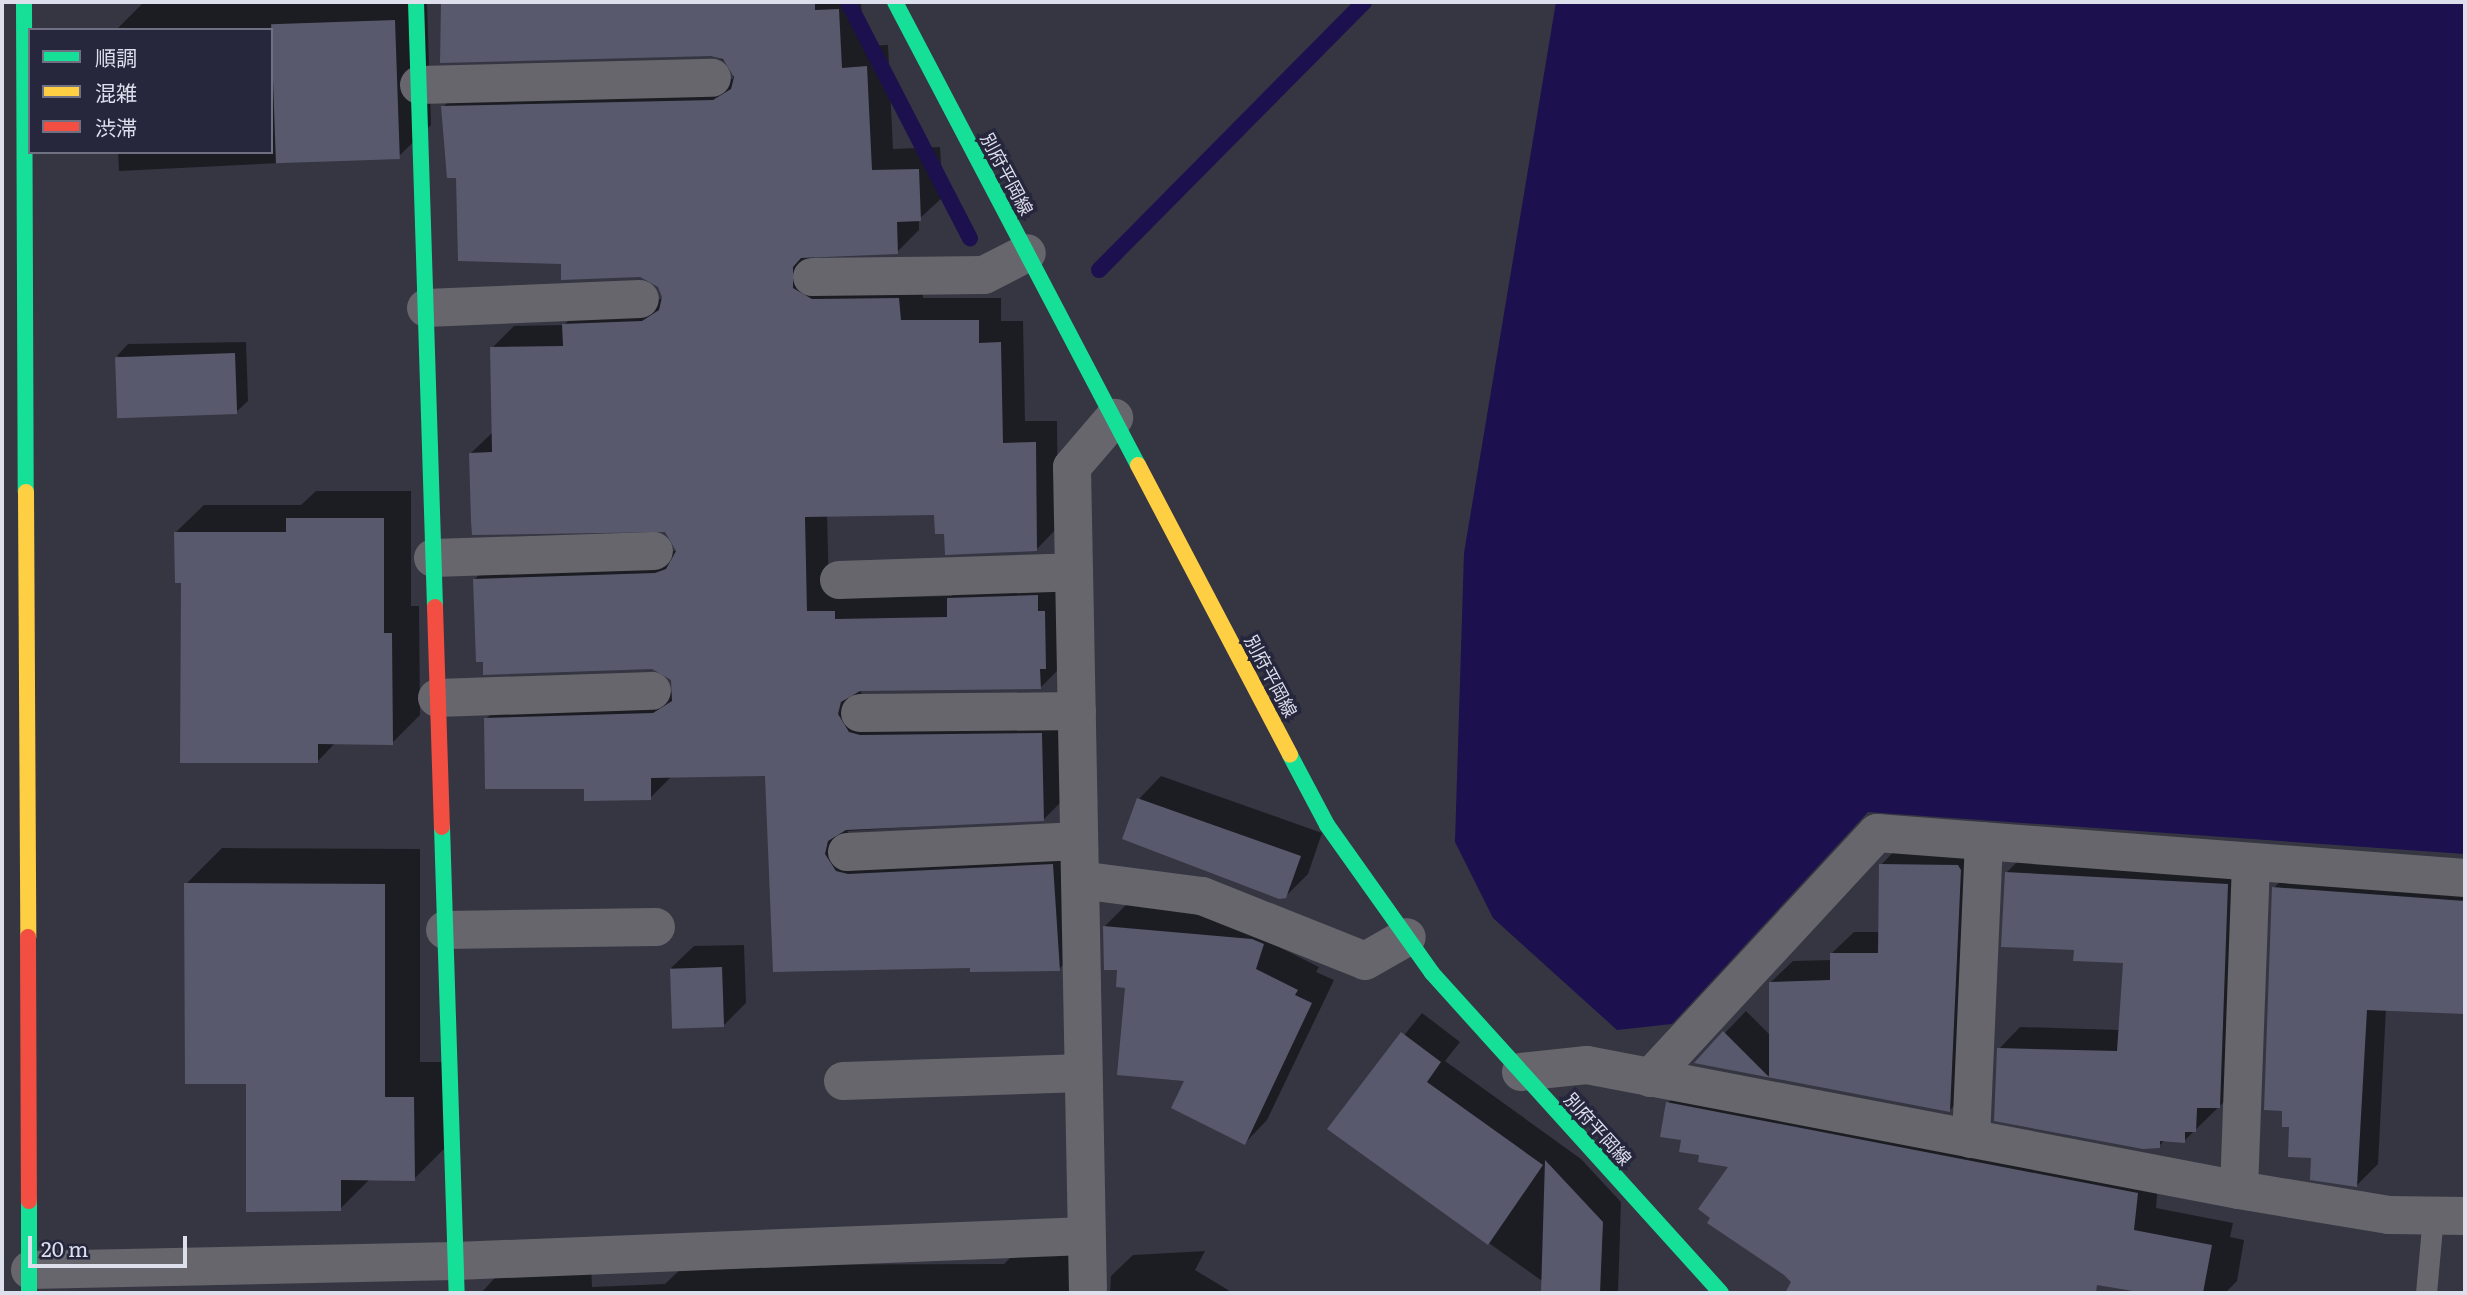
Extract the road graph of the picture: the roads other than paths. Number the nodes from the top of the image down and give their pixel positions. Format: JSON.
{"nodes":[{"id":1,"x":24,"y":2,"type":"edge"},
{"id":2,"x":416,"y":2,"type":"edge"},
{"id":3,"x":895,"y":2,"type":"edge"},
{"id":4,"x":712,"y":78,"type":"dead end"},
{"id":5,"x":419,"y":85,"type":"junction"},
{"id":6,"x":1027,"y":253,"type":"junction"},
{"id":7,"x":812,"y":277,"type":"dead end"},
{"id":8,"x":640,"y":299,"type":"dead end"},
{"id":9,"x":426,"y":308,"type":"junction"},
{"id":10,"x":1114,"y":418,"type":"junction"},
{"id":11,"x":654,"y":551,"type":"dead end"},
{"id":12,"x":433,"y":558,"type":"junction"},
{"id":13,"x":1074,"y":572,"type":"junction"},
{"id":14,"x":839,"y":580,"type":"dead end"},
{"id":15,"x":652,"y":691,"type":"dead end"},
{"id":16,"x":437,"y":698,"type":"junction"},
{"id":17,"x":1077,"y":711,"type":"junction"},
{"id":18,"x":860,"y":713,"type":"dead end"},
{"id":19,"x":1079,"y":841,"type":"junction"},
{"id":20,"x":1984,"y":841,"type":"junction"},
{"id":21,"x":847,"y":852,"type":"dead end"},
{"id":22,"x":2251,"y":862,"type":"junction"},
{"id":23,"x":2465,"y":878,"type":"edge"},
{"id":24,"x":1080,"y":880,"type":"junction"},
{"id":25,"x":656,"y":927,"type":"dead end"},
{"id":26,"x":445,"y":930,"type":"junction"},
{"id":27,"x":1408,"y":937,"type":"junction"},
{"id":28,"x":1521,"y":1072,"type":"junction"},
{"id":29,"x":1083,"y":1073,"type":"junction"},
{"id":30,"x":1650,"y":1078,"type":"junction"},
{"id":31,"x":843,"y":1081,"type":"dead end"},
{"id":32,"x":1971,"y":1139,"type":"junction"},
{"id":33,"x":2239,"y":1190,"type":"junction"},
{"id":34,"x":2449,"y":1216,"type":"edge"},
{"id":35,"x":1086,"y":1236,"type":"junction"},
{"id":36,"x":457,"y":1277,"type":"edge"},
{"id":37,"x":30,"y":1282,"type":"edge"},
{"id":38,"x":1088,"y":1293,"type":"edge"},
{"id":39,"x":1721,"y":1293,"type":"edge"},
{"id":40,"x":2426,"y":1293,"type":"edge"}],
"edges":[{"from":1,"to":37,"type":"main road"},
{"from":2,"to":5,"type":"main road"},
{"from":3,"to":6,"type":"main road","name":"別府平岡線"},
{"from":4,"to":5,"type":"street"},
{"from":5,"to":9,"type":"main road"},
{"from":6,"to":7,"type":"street"},
{"from":6,"to":10,"type":"main road","name":"別府平岡線"},
{"from":8,"to":9,"type":"street"},
{"from":9,"to":12,"type":"main road"},
{"from":10,"to":13,"type":"street"},
{"from":10,"to":27,"type":"main road","name":"別府平岡線"},
{"from":11,"to":12,"type":"street"},
{"from":12,"to":16,"type":"main road"},
{"from":13,"to":14,"type":"street"},
{"from":13,"to":17,"type":"street"},
{"from":15,"to":16,"type":"street"},
{"from":16,"to":26,"type":"main road"},
{"from":17,"to":18,"type":"street"},
{"from":17,"to":19,"type":"street"},
{"from":19,"to":21,"type":"street"},
{"from":19,"to":24,"type":"street"},
{"from":20,"to":22,"type":"street"},
{"from":20,"to":30,"type":"street"},
{"from":20,"to":32,"type":"street"},
{"from":22,"to":23,"type":"street"},
{"from":22,"to":33,"type":"street"},
{"from":24,"to":27,"type":"street"},
{"from":24,"to":29,"type":"street"},
{"from":25,"to":26,"type":"street"},
{"from":26,"to":36,"type":"main road"},
{"from":27,"to":28,"type":"main road","name":"別府平岡線"},
{"from":28,"to":30,"type":"street"},
{"from":28,"to":39,"type":"main road","name":"別府平岡線"},
{"from":29,"to":31,"type":"street"},
{"from":29,"to":35,"type":"street"},
{"from":30,"to":32,"type":"street"},
{"from":32,"to":33,"type":"street"},
{"from":33,"to":34,"type":"street"},
{"from":34,"to":40,"type":"lane"},
{"from":35,"to":36,"type":"street"},
{"from":35,"to":38,"type":"street"},
{"from":36,"to":37,"type":"street"}]}
